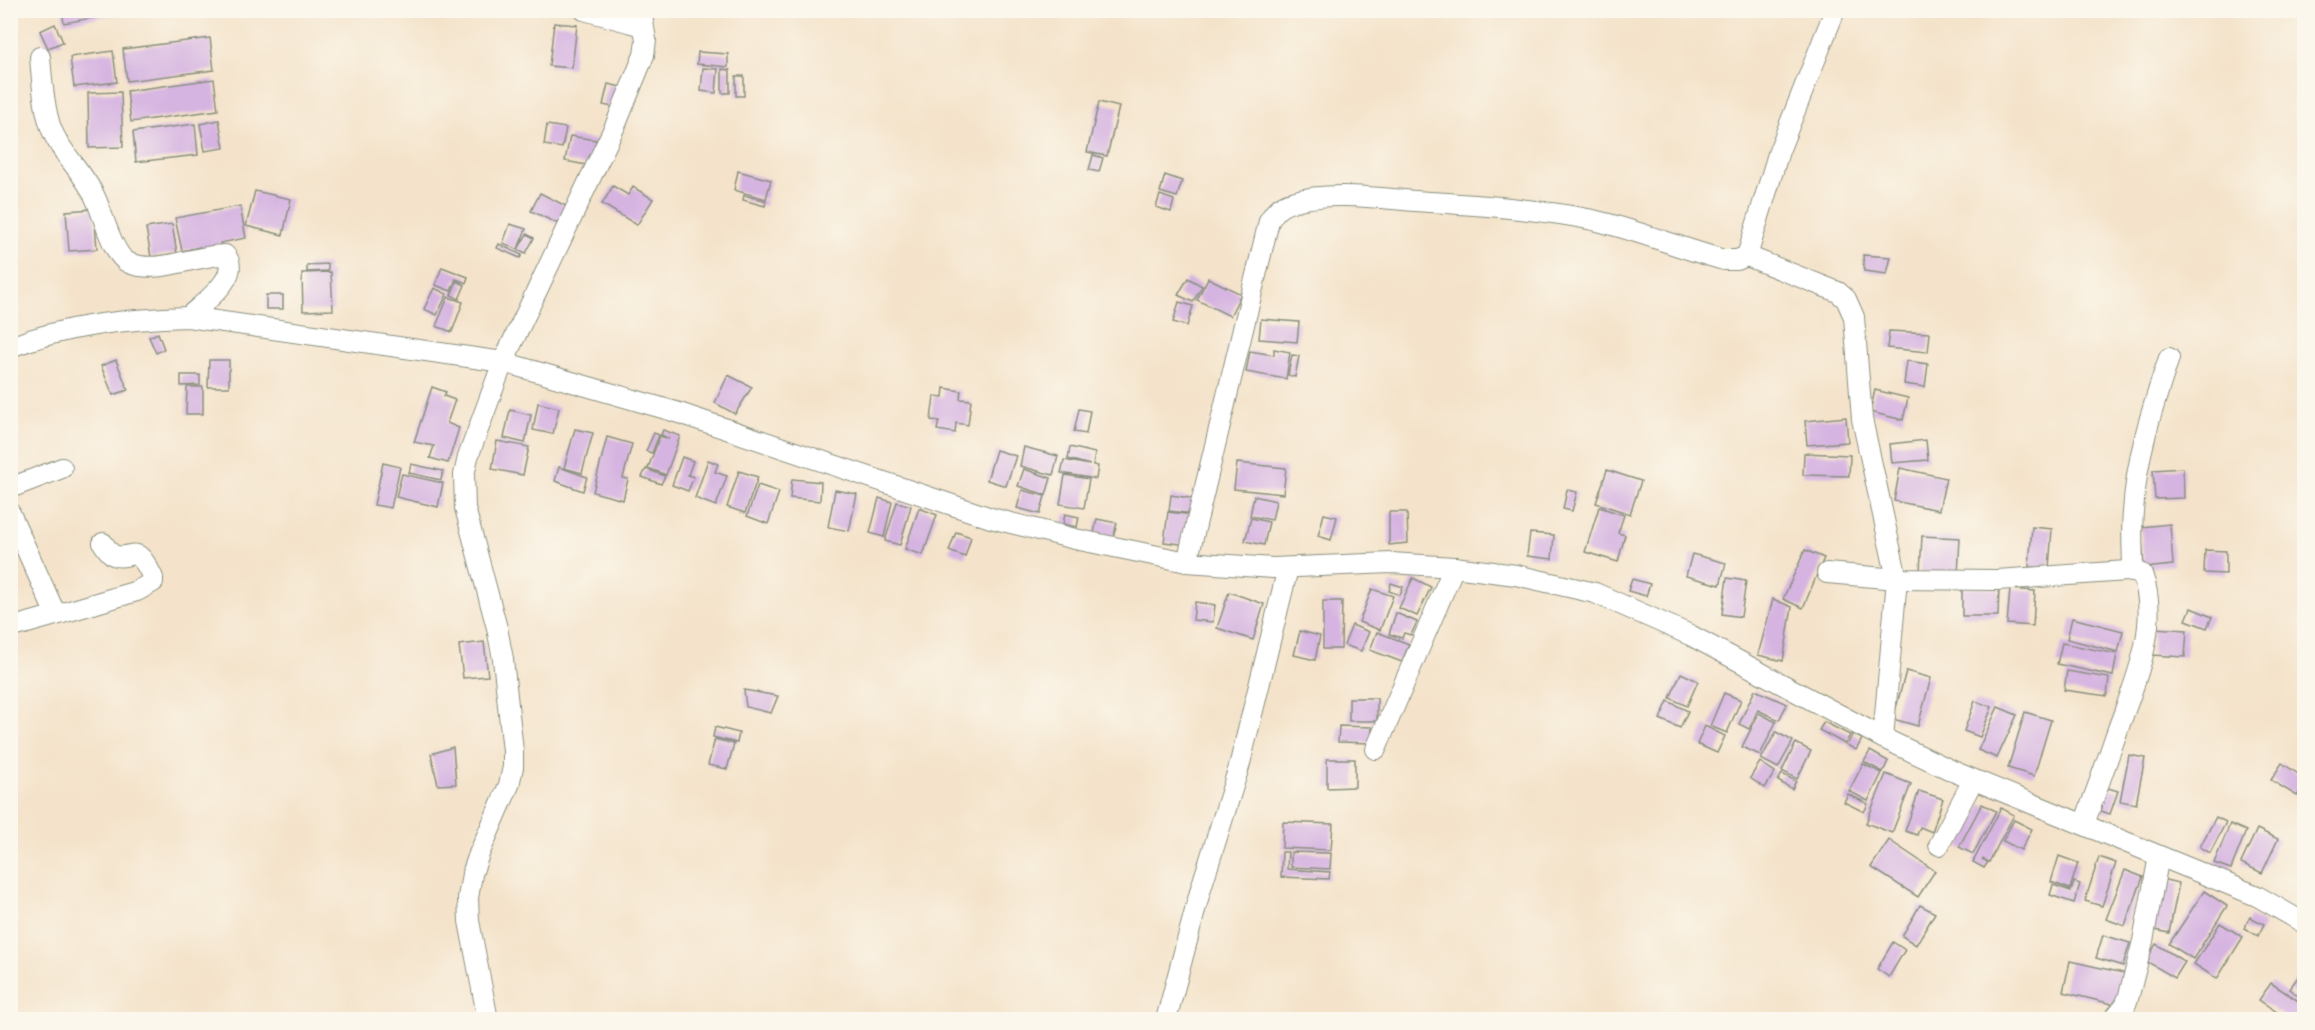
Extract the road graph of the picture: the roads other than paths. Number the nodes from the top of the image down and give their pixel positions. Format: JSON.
{"nodes":[{"id":1,"x":584,"y":10,"type":"edge"},
{"id":2,"x":1835,"y":10,"type":"edge"},
{"id":3,"x":642,"y":18,"type":"edge"},
{"id":4,"x":40,"y":57,"type":"dead end"},
{"id":5,"x":1747,"y":255,"type":"junction"},
{"id":6,"x":188,"y":317,"type":"junction"},
{"id":7,"x":10,"y":347,"type":"edge"},
{"id":8,"x":2169,"y":358,"type":"dead end"},
{"id":9,"x":503,"y":362,"type":"junction"},
{"id":10,"x":62,"y":468,"type":"dead end"},
{"id":11,"x":10,"y":488,"type":"edge"},
{"id":12,"x":10,"y":513,"type":"edge"},
{"id":13,"x":103,"y":543,"type":"dead end"},
{"id":14,"x":1187,"y":561,"type":"junction"},
{"id":15,"x":1454,"y":567,"type":"junction"},
{"id":16,"x":1288,"y":568,"type":"junction"},
{"id":17,"x":2133,"y":572,"type":"junction"},
{"id":18,"x":1827,"y":573,"type":"dead end"},
{"id":19,"x":1897,"y":579,"type":"junction"},
{"id":20,"x":56,"y":615,"type":"junction"},
{"id":21,"x":10,"y":628,"type":"edge"},
{"id":22,"x":1883,"y":738,"type":"junction"},
{"id":23,"x":1376,"y":749,"type":"dead end"},
{"id":24,"x":1973,"y":780,"type":"junction"},
{"id":25,"x":2084,"y":824,"type":"junction"},
{"id":26,"x":1939,"y":845,"type":"dead end"},
{"id":27,"x":2159,"y":856,"type":"junction"},
{"id":28,"x":2304,"y":923,"type":"edge"},
{"id":29,"x":488,"y":1020,"type":"edge"},
{"id":30,"x":1166,"y":1020,"type":"edge"},
{"id":31,"x":2113,"y":1020,"type":"edge"}],
"edges":[{"from":1,"to":3,"type":"street"},
{"from":2,"to":5,"type":"street"},
{"from":3,"to":9,"type":"street"},
{"from":4,"to":6,"type":"street"},
{"from":5,"to":14,"type":"street"},
{"from":5,"to":19,"type":"street"},
{"from":6,"to":7,"type":"street"},
{"from":6,"to":9,"type":"street"},
{"from":8,"to":17,"type":"street"},
{"from":9,"to":14,"type":"street"},
{"from":9,"to":29,"type":"street"},
{"from":10,"to":11,"type":"street"},
{"from":12,"to":20,"type":"street"},
{"from":13,"to":20,"type":"street"},
{"from":14,"to":16,"type":"street"},
{"from":15,"to":16,"type":"street"},
{"from":15,"to":22,"type":"street"},
{"from":15,"to":23,"type":"street"},
{"from":16,"to":30,"type":"street"},
{"from":17,"to":19,"type":"street"},
{"from":17,"to":25,"type":"street"},
{"from":18,"to":19,"type":"street"},
{"from":19,"to":22,"type":"street"},
{"from":20,"to":21,"type":"street"},
{"from":22,"to":24,"type":"street"},
{"from":24,"to":25,"type":"street"},
{"from":24,"to":26,"type":"street"},
{"from":25,"to":27,"type":"street"},
{"from":27,"to":28,"type":"street"},
{"from":27,"to":31,"type":"street"}]}
